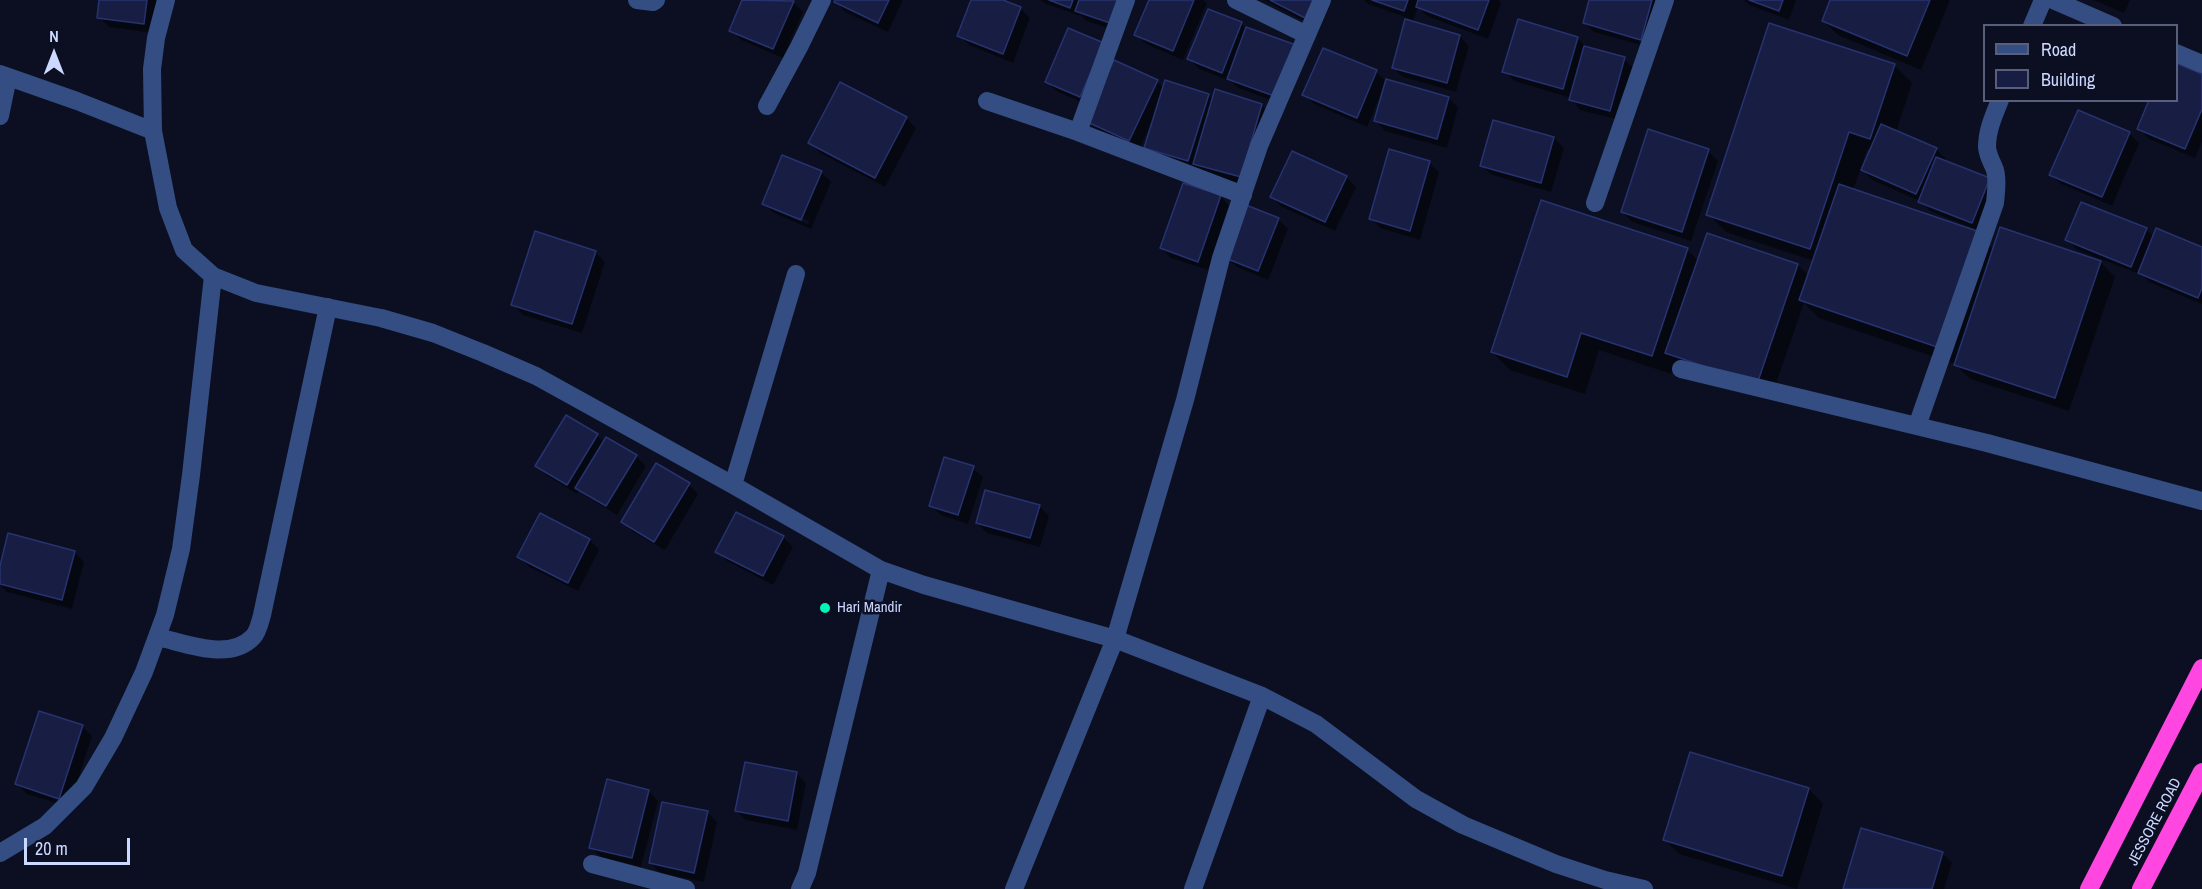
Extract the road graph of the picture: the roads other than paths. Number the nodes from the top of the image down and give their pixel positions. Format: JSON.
{"nodes":[{"id":1,"x":166,"y":0,"type":"edge"},
{"id":2,"x":637,"y":0,"type":"edge"},
{"id":3,"x":656,"y":0,"type":"edge"},
{"id":4,"x":822,"y":0,"type":"edge"},
{"id":5,"x":1126,"y":0,"type":"edge"},
{"id":6,"x":1236,"y":0,"type":"edge"},
{"id":7,"x":1322,"y":0,"type":"edge"},
{"id":8,"x":1665,"y":0,"type":"edge"},
{"id":9,"x":2043,"y":0,"type":"edge"},
{"id":10,"x":2053,"y":0,"type":"edge"},
{"id":11,"x":2033,"y":24,"type":"edge"},
{"id":12,"x":2108,"y":24,"type":"edge"},
{"id":13,"x":1307,"y":35,"type":"junction"},
{"id":14,"x":2178,"y":54,"type":"edge"},
{"id":15,"x":2202,"y":64,"type":"edge"},
{"id":16,"x":4,"y":76,"type":"edge"},
{"id":17,"x":987,"y":101,"type":"dead end"},
{"id":18,"x":1999,"y":102,"type":"edge"},
{"id":19,"x":767,"y":106,"type":"dead end"},
{"id":20,"x":0,"y":116,"type":"edge"},
{"id":21,"x":153,"y":131,"type":"junction"},
{"id":22,"x":1078,"y":132,"type":"junction"},
{"id":23,"x":1243,"y":195,"type":"junction"},
{"id":24,"x":1595,"y":203,"type":"dead end"},
{"id":25,"x":796,"y":274,"type":"dead end"},
{"id":26,"x":213,"y":276,"type":"junction"},
{"id":27,"x":328,"y":307,"type":"junction"},
{"id":28,"x":1681,"y":369,"type":"dead end"},
{"id":29,"x":1917,"y":426,"type":"junction"},
{"id":30,"x":733,"y":485,"type":"junction"},
{"id":31,"x":2202,"y":501,"type":"edge"},
{"id":32,"x":881,"y":570,"type":"junction"},
{"id":33,"x":157,"y":637,"type":"junction"},
{"id":34,"x":1115,"y":639,"type":"junction"},
{"id":35,"x":2202,"y":668,"type":"edge"},
{"id":36,"x":1262,"y":696,"type":"junction"},
{"id":37,"x":2202,"y":772,"type":"edge"},
{"id":38,"x":0,"y":853,"type":"edge"},
{"id":39,"x":592,"y":864,"type":"dead end"},
{"id":40,"x":686,"y":889,"type":"edge"},
{"id":41,"x":800,"y":889,"type":"edge"},
{"id":42,"x":1014,"y":889,"type":"edge"},
{"id":43,"x":1193,"y":889,"type":"edge"},
{"id":44,"x":1644,"y":889,"type":"edge"},
{"id":45,"x":2089,"y":889,"type":"edge"},
{"id":46,"x":2140,"y":889,"type":"edge"}],
"edges":[{"from":1,"to":21,"type":"street"},
{"from":2,"to":3,"type":"street"},
{"from":4,"to":19,"type":"street"},
{"from":5,"to":22,"type":"street"},
{"from":6,"to":13,"type":"street"},
{"from":7,"to":13,"type":"street"},
{"from":8,"to":24,"type":"street"},
{"from":9,"to":11,"type":"street"},
{"from":10,"to":12,"type":"street"},
{"from":13,"to":23,"type":"street"},
{"from":14,"to":15,"type":"street"},
{"from":16,"to":20,"type":"street"},
{"from":16,"to":21,"type":"street"},
{"from":17,"to":22,"type":"street"},
{"from":18,"to":29,"type":"street"},
{"from":21,"to":26,"type":"street"},
{"from":22,"to":23,"type":"street"},
{"from":23,"to":34,"type":"street"},
{"from":25,"to":30,"type":"street"},
{"from":26,"to":27,"type":"street"},
{"from":26,"to":33,"type":"street"},
{"from":27,"to":30,"type":"street"},
{"from":27,"to":33,"type":"street"},
{"from":28,"to":29,"type":"street"},
{"from":29,"to":31,"type":"street"},
{"from":30,"to":32,"type":"street"},
{"from":32,"to":34,"type":"street"},
{"from":32,"to":41,"type":"street"},
{"from":33,"to":38,"type":"street"},
{"from":34,"to":36,"type":"street"},
{"from":34,"to":42,"type":"street"},
{"from":35,"to":45,"type":"highway"},
{"from":36,"to":43,"type":"street"},
{"from":36,"to":44,"type":"street"},
{"from":37,"to":46,"type":"highway","name":"JESSORE ROAD"},
{"from":39,"to":40,"type":"street"}]}
